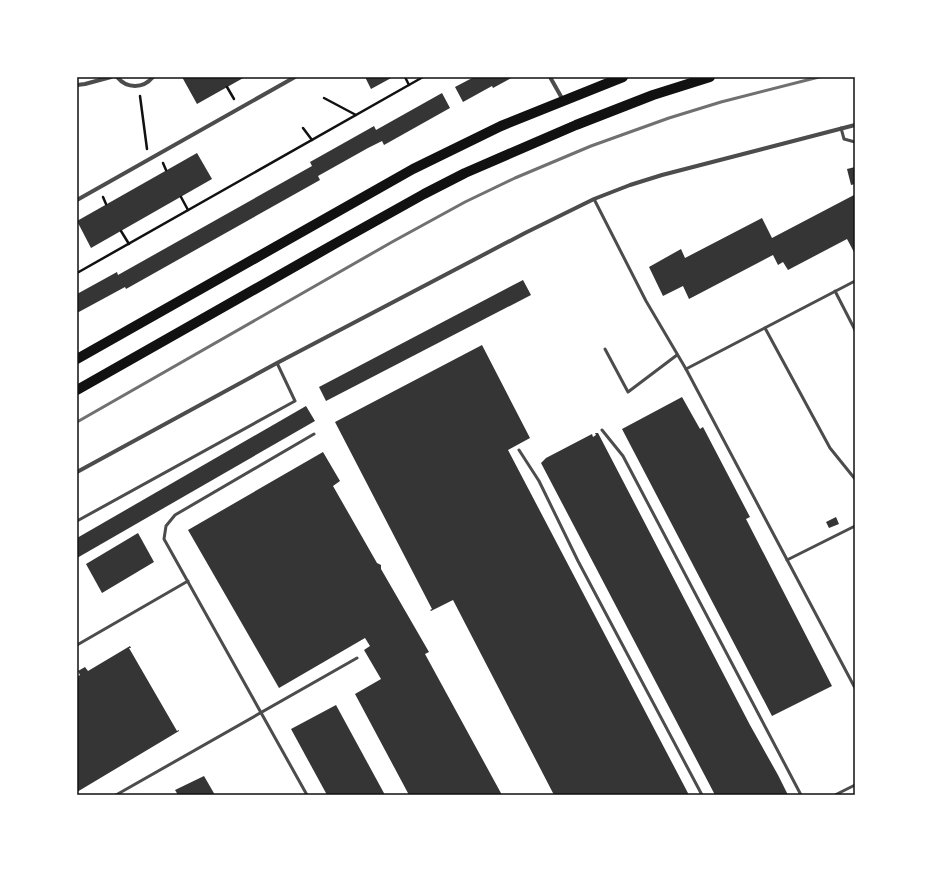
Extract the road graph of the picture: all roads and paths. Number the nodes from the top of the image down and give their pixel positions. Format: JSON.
{"nodes":[{"id":1,"x":110,"y":77,"type":"edge"},
{"id":2,"x":117,"y":77,"type":"edge"},
{"id":3,"x":153,"y":77,"type":"edge"},
{"id":4,"x":295,"y":77,"type":"edge"},
{"id":5,"x":405,"y":77,"type":"edge"},
{"id":6,"x":423,"y":77,"type":"edge"},
{"id":7,"x":550,"y":77,"type":"edge"},
{"id":8,"x":623,"y":77,"type":"edge"},
{"id":9,"x":710,"y":77,"type":"edge"},
{"id":10,"x":77,"y":85,"type":"edge"},
{"id":11,"x":409,"y":85,"type":"junction"},
{"id":12,"x":139,"y":86,"type":"junction"},
{"id":13,"x":324,"y":98,"type":"dead end"},
{"id":14,"x":563,"y":100,"type":"junction"},
{"id":15,"x":356,"y":115,"type":"junction"},
{"id":16,"x":855,"y":125,"type":"edge"},
{"id":17,"x":303,"y":128,"type":"dead end"},
{"id":18,"x":841,"y":128,"type":"junction"},
{"id":19,"x":312,"y":140,"type":"junction"},
{"id":20,"x":855,"y":142,"type":"edge"},
{"id":21,"x":148,"y":160,"type":"junction"},
{"id":22,"x":181,"y":197,"type":"dead end"},
{"id":23,"x":594,"y":199,"type":"junction"},
{"id":24,"x":77,"y":200,"type":"edge"},
{"id":25,"x":188,"y":210,"type":"junction"},
{"id":26,"x":121,"y":231,"type":"dead end"},
{"id":27,"x":128,"y":244,"type":"junction"},
{"id":28,"x":77,"y":273,"type":"edge"},
{"id":29,"x":855,"y":281,"type":"edge"},
{"id":30,"x":834,"y":291,"type":"junction"},
{"id":31,"x":764,"y":328,"type":"junction"},
{"id":32,"x":855,"y":330,"type":"edge"},
{"id":33,"x":605,"y":349,"type":"dead end"},
{"id":34,"x":678,"y":355,"type":"junction"},
{"id":35,"x":77,"y":358,"type":"edge"},
{"id":36,"x":277,"y":363,"type":"junction"},
{"id":37,"x":686,"y":369,"type":"junction"},
{"id":38,"x":77,"y":390,"type":"edge"},
{"id":39,"x":602,"y":430,"type":"dead end"},
{"id":40,"x":314,"y":434,"type":"dead end"},
{"id":41,"x":519,"y":450,"type":"dead end"},
{"id":42,"x":77,"y":472,"type":"edge"},
{"id":43,"x":855,"y":479,"type":"edge"},
{"id":44,"x":77,"y":521,"type":"edge"},
{"id":45,"x":855,"y":526,"type":"edge"},
{"id":46,"x":787,"y":560,"type":"junction"},
{"id":47,"x":188,"y":582,"type":"junction"},
{"id":48,"x":77,"y":645,"type":"edge"},
{"id":49,"x":357,"y":658,"type":"dead end"},
{"id":50,"x":855,"y":688,"type":"edge"},
{"id":51,"x":261,"y":712,"type":"junction"},
{"id":52,"x":855,"y":785,"type":"edge"},
{"id":53,"x":116,"y":795,"type":"edge"},
{"id":54,"x":307,"y":795,"type":"edge"},
{"id":55,"x":702,"y":795,"type":"edge"},
{"id":56,"x":801,"y":795,"type":"edge"},
{"id":57,"x":835,"y":795,"type":"edge"}],
"edges":[{"from":1,"to":10,"type":"street"},
{"from":2,"to":12,"type":"street"},
{"from":3,"to":12,"type":"street"},
{"from":4,"to":21,"type":"street"},
{"from":5,"to":11,"type":"path"},
{"from":6,"to":11,"type":"path"},
{"from":7,"to":14,"type":"street"},
{"from":8,"to":14,"type":"main road"},
{"from":9,"to":38,"type":"main road"},
{"from":11,"to":15,"type":"path"},
{"from":12,"to":21,"type":"path"},
{"from":13,"to":15,"type":"path"},
{"from":14,"to":35,"type":"main road"},
{"from":15,"to":19,"type":"path"},
{"from":16,"to":18,"type":"street"},
{"from":17,"to":19,"type":"path"},
{"from":18,"to":20,"type":"lane"},
{"from":18,"to":23,"type":"street"},
{"from":19,"to":25,"type":"path"},
{"from":21,"to":24,"type":"street"},
{"from":22,"to":25,"type":"path"},
{"from":23,"to":34,"type":"lane"},
{"from":23,"to":36,"type":"street"},
{"from":25,"to":27,"type":"path"},
{"from":26,"to":27,"type":"path"},
{"from":27,"to":28,"type":"path"},
{"from":29,"to":30,"type":"lane"},
{"from":30,"to":31,"type":"lane"},
{"from":30,"to":32,"type":"lane"},
{"from":31,"to":37,"type":"lane"},
{"from":31,"to":43,"type":"lane"},
{"from":33,"to":34,"type":"lane"},
{"from":34,"to":37,"type":"lane"},
{"from":36,"to":42,"type":"street"},
{"from":36,"to":44,"type":"lane"},
{"from":37,"to":46,"type":"lane"},
{"from":39,"to":56,"type":"lane"},
{"from":40,"to":47,"type":"lane"},
{"from":41,"to":55,"type":"lane"},
{"from":45,"to":46,"type":"lane"},
{"from":46,"to":50,"type":"lane"},
{"from":47,"to":48,"type":"lane"},
{"from":47,"to":51,"type":"lane"},
{"from":49,"to":51,"type":"lane"},
{"from":51,"to":53,"type":"lane"},
{"from":51,"to":54,"type":"lane"},
{"from":52,"to":57,"type":"lane"}]}
